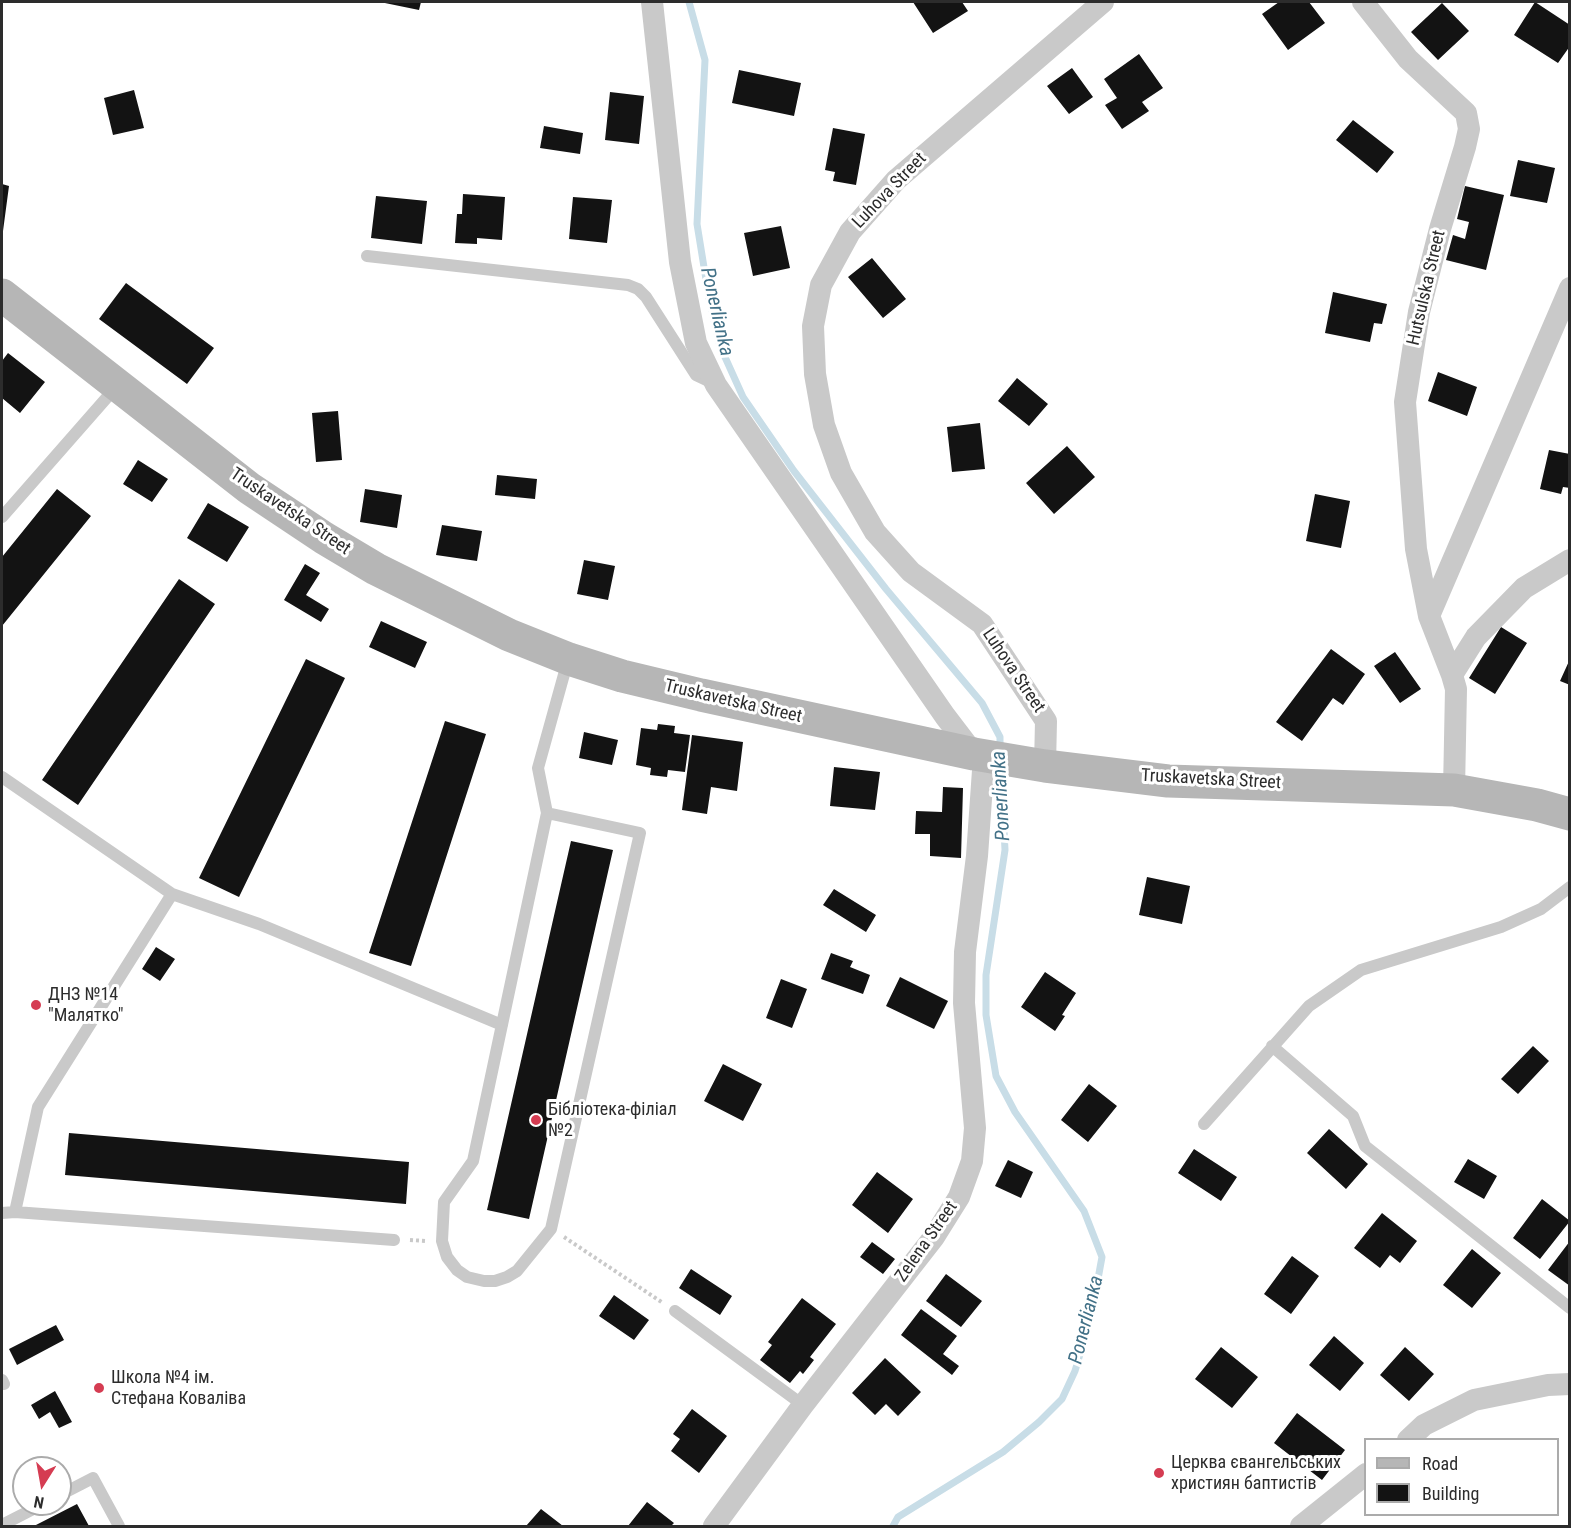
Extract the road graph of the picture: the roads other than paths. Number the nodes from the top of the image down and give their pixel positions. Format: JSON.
{"nodes":[{"id":1,"x":652,"y":2,"type":"edge"},
{"id":2,"x":1103,"y":2,"type":"edge"},
{"id":3,"x":1363,"y":2,"type":"edge"},
{"id":4,"x":367,"y":256,"type":"dead end"},
{"id":5,"x":1569,"y":288,"type":"edge"},
{"id":6,"x":2,"y":295,"type":"edge"},
{"id":7,"x":716,"y":385,"type":"junction"},
{"id":8,"x":118,"y":386,"type":"junction"},
{"id":9,"x":2,"y":517,"type":"edge"},
{"id":10,"x":1569,"y":560,"type":"edge"},
{"id":11,"x":1429,"y":616,"type":"junction"},
{"id":12,"x":569,"y":658,"type":"junction"},
{"id":13,"x":1452,"y":675,"type":"junction"},
{"id":14,"x":1003,"y":759,"type":"junction"},
{"id":15,"x":2,"y":777,"type":"edge"},
{"id":16,"x":1454,"y":790,"type":"junction"},
{"id":17,"x":547,"y":813,"type":"junction"},
{"id":18,"x":1569,"y":814,"type":"edge"},
{"id":19,"x":1569,"y":887,"type":"edge"},
{"id":20,"x":172,"y":894,"type":"junction"},
{"id":21,"x":502,"y":1025,"type":"junction"},
{"id":22,"x":1272,"y":1046,"type":"junction"},
{"id":23,"x":1204,"y":1124,"type":"dead end"},
{"id":24,"x":15,"y":1212,"type":"junction"},
{"id":25,"x":2,"y":1213,"type":"edge"},
{"id":26,"x":394,"y":1240,"type":"road end"},
{"id":27,"x":1569,"y":1308,"type":"edge"},
{"id":28,"x":675,"y":1311,"type":"road end"},
{"id":29,"x":1569,"y":1384,"type":"edge"},
{"id":30,"x":803,"y":1405,"type":"junction"},
{"id":31,"x":1410,"y":1438,"type":"edge"},
{"id":32,"x":1364,"y":1475,"type":"edge"},
{"id":33,"x":72,"y":1489,"type":"edge"},
{"id":34,"x":20,"y":1516,"type":"edge"},
{"id":35,"x":2,"y":1525,"type":"edge"},
{"id":36,"x":119,"y":1527,"type":"edge"},
{"id":37,"x":714,"y":1527,"type":"edge"},
{"id":38,"x":1301,"y":1527,"type":"edge"}],
"edges":[{"from":1,"to":7,"type":"street"},
{"from":2,"to":14,"type":"street","name":"Luhova Street"},
{"from":3,"to":11,"type":"street","name":"Hutsulska Street"},
{"from":4,"to":7,"type":"lane"},
{"from":5,"to":11,"type":"street"},
{"from":6,"to":8,"type":"main road","name":"Truskavetska Street"},
{"from":7,"to":14,"type":"street"},
{"from":8,"to":9,"type":"lane"},
{"from":8,"to":12,"type":"main road","name":"Truskavetska Street"},
{"from":10,"to":13,"type":"street"},
{"from":11,"to":13,"type":"street","name":"Hutsulska Street"},
{"from":12,"to":14,"type":"main road","name":"Truskavetska Street"},
{"from":12,"to":17,"type":"lane"},
{"from":13,"to":16,"type":"street","name":"Hutsulska Street"},
{"from":14,"to":16,"type":"main road","name":"Truskavetska Street"},
{"from":14,"to":30,"type":"street","name":"Zelena Street"},
{"from":15,"to":20,"type":"lane"},
{"from":16,"to":18,"type":"main road","name":"Truskavetska Street"},
{"from":17,"to":21,"type":"lane"},
{"from":17,"to":21,"type":"lane"},
{"from":19,"to":22,"type":"lane"},
{"from":20,"to":21,"type":"lane"},
{"from":20,"to":24,"type":"lane"},
{"from":22,"to":23,"type":"lane"},
{"from":22,"to":27,"type":"lane"},
{"from":24,"to":25,"type":"lane"},
{"from":24,"to":26,"type":"lane"},
{"from":28,"to":30,"type":"lane"},
{"from":29,"to":31,"type":"street"},
{"from":30,"to":37,"type":"street","name":"Zelena Street"},
{"from":32,"to":38,"type":"street"},
{"from":33,"to":36,"type":"lane"},
{"from":34,"to":35,"type":"lane"}]}
